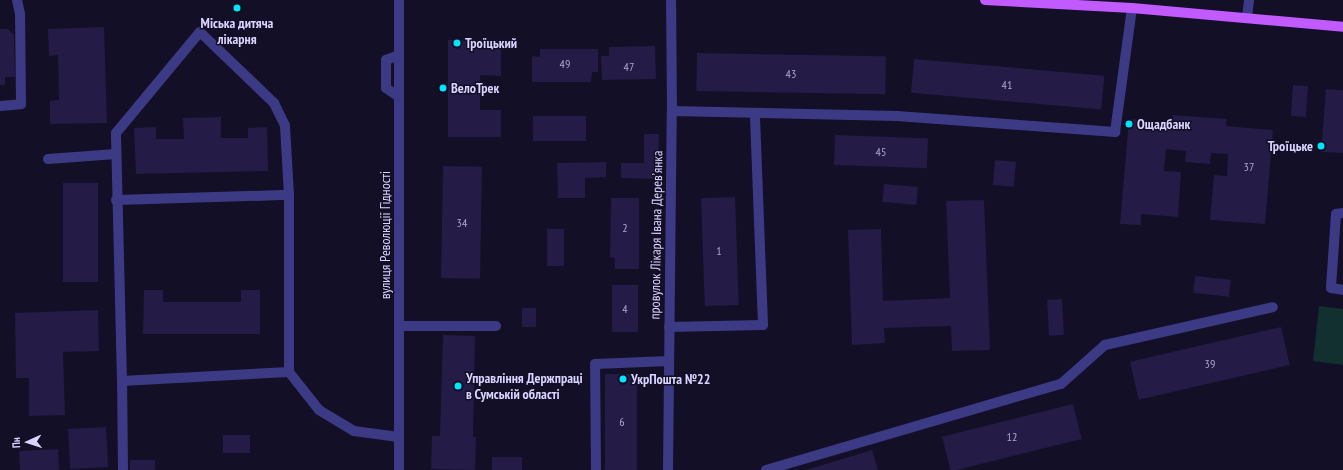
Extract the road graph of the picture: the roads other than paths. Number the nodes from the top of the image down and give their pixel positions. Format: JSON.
{"nodes":[{"id":1,"x":17,"y":0,"type":"edge"},
{"id":2,"x":399,"y":0,"type":"edge"},
{"id":3,"x":671,"y":0,"type":"edge"},
{"id":4,"x":985,"y":0,"type":"edge"},
{"id":5,"x":1016,"y":0,"type":"edge"},
{"id":6,"x":1249,"y":0,"type":"edge"},
{"id":7,"x":1132,"y":8,"type":"junction"},
{"id":8,"x":1247,"y":17,"type":"junction"},
{"id":9,"x":1343,"y":27,"type":"edge"},
{"id":10,"x":0,"y":106,"type":"edge"},
{"id":11,"x":672,"y":111,"type":"junction"},
{"id":12,"x":755,"y":114,"type":"junction"},
{"id":13,"x":116,"y":154,"type":"junction"},
{"id":14,"x":48,"y":158,"type":"dead end"},
{"id":15,"x":289,"y":195,"type":"junction"},
{"id":16,"x":116,"y":200,"type":"junction"},
{"id":17,"x":1343,"y":213,"type":"edge"},
{"id":18,"x":1343,"y":290,"type":"edge"},
{"id":19,"x":1274,"y":307,"type":"dead end"},
{"id":20,"x":399,"y":326,"type":"junction"},
{"id":21,"x":496,"y":326,"type":"dead end"},
{"id":22,"x":669,"y":327,"type":"junction"},
{"id":23,"x":669,"y":361,"type":"junction"},
{"id":24,"x":288,"y":372,"type":"junction"},
{"id":25,"x":122,"y":381,"type":"junction"},
{"id":26,"x":399,"y":437,"type":"junction"},
{"id":27,"x":123,"y":470,"type":"edge"},
{"id":28,"x":399,"y":470,"type":"edge"},
{"id":29,"x":596,"y":470,"type":"edge"},
{"id":30,"x":668,"y":470,"type":"edge"},
{"id":31,"x":766,"y":470,"type":"edge"}],
"edges":[{"from":1,"to":10,"type":"street"},
{"from":2,"to":20,"type":"street","name":"вулиця Революції Гідності"},
{"from":3,"to":11,"type":"street","name":"провулок Лікаря Івана Деревʼянка"},
{"from":4,"to":5,"type":"main road"},
{"from":5,"to":7,"type":"main road"},
{"from":6,"to":8,"type":"street"},
{"from":7,"to":8,"type":"main road"},
{"from":7,"to":12,"type":"street"},
{"from":8,"to":9,"type":"main road"},
{"from":11,"to":12,"type":"street"},
{"from":11,"to":22,"type":"street","name":"провулок Лікаря Івана Деревʼянка"},
{"from":12,"to":22,"type":"street"},
{"from":13,"to":14,"type":"street"},
{"from":13,"to":15,"type":"street"},
{"from":13,"to":16,"type":"street"},
{"from":15,"to":16,"type":"street"},
{"from":15,"to":24,"type":"street"},
{"from":16,"to":25,"type":"street"},
{"from":17,"to":18,"type":"street"},
{"from":19,"to":31,"type":"street"},
{"from":20,"to":21,"type":"street"},
{"from":20,"to":26,"type":"street","name":"вулиця Революції Гідності"},
{"from":22,"to":23,"type":"street","name":"провулок Лікаря Івана Деревʼянка"},
{"from":23,"to":29,"type":"street"},
{"from":23,"to":30,"type":"street","name":"провулок Лікаря Івана Деревʼянка"},
{"from":24,"to":25,"type":"street"},
{"from":24,"to":26,"type":"street"},
{"from":25,"to":27,"type":"street"},
{"from":26,"to":28,"type":"street","name":"вулиця Революції Гідності"}]}
